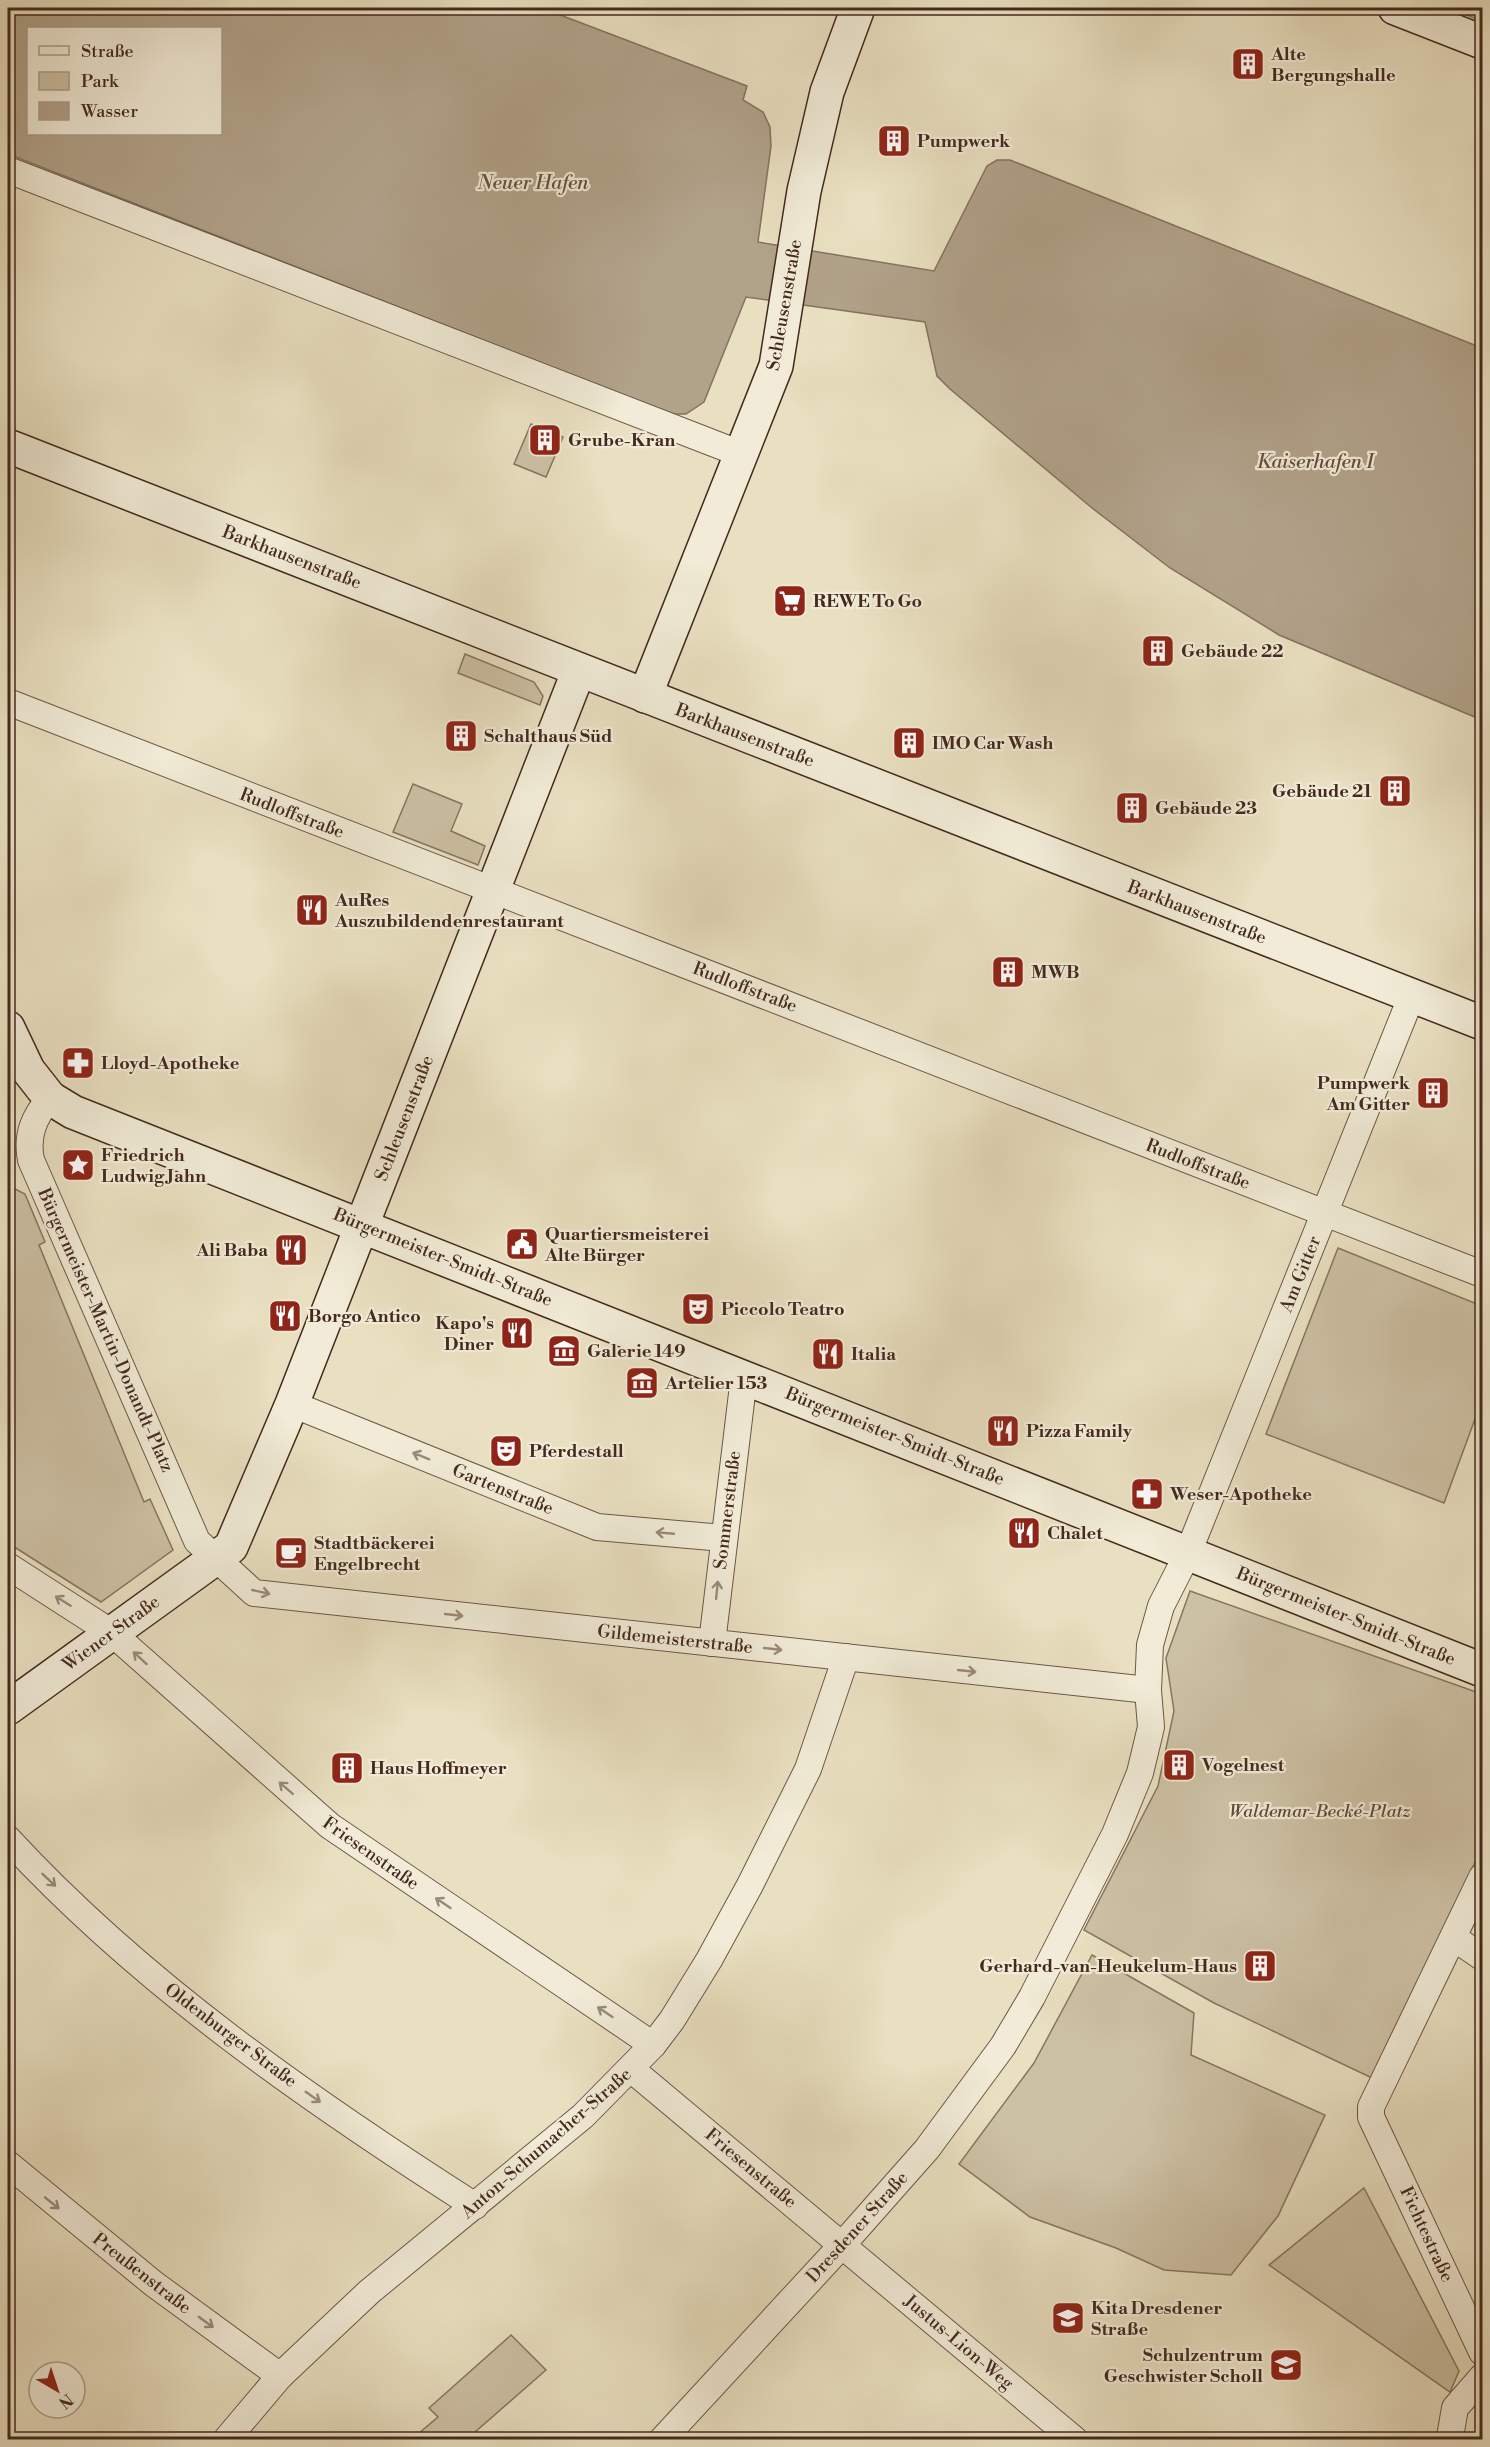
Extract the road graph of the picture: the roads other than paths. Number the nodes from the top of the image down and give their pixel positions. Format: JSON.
{"nodes":[{"id":1,"x":858,"y":8,"type":"edge"},
{"id":2,"x":1395,"y":8,"type":"edge"},
{"id":3,"x":1482,"y":42,"type":"edge"},
{"id":4,"x":8,"y":170,"type":"edge"},
{"id":5,"x":8,"y":446,"type":"edge"},
{"id":6,"x":741,"y":454,"type":"junction"},
{"id":7,"x":579,"y":670,"type":"junction"},
{"id":8,"x":645,"y":696,"type":"junction"},
{"id":9,"x":8,"y":702,"type":"edge"},
{"id":10,"x":493,"y":891,"type":"junction"},
{"id":11,"x":1412,"y":995,"type":"junction"},
{"id":12,"x":1482,"y":1023,"type":"edge"},
{"id":13,"x":8,"y":1028,"type":"edge"},
{"id":14,"x":50,"y":1098,"type":"junction"},
{"id":15,"x":1324,"y":1214,"type":"junction"},
{"id":16,"x":362,"y":1225,"type":"junction"},
{"id":17,"x":1482,"y":1274,"type":"edge"},
{"id":18,"x":744,"y":1377,"type":"junction"},
{"id":19,"x":292,"y":1404,"type":"junction"},
{"id":20,"x":723,"y":1538,"type":"junction"},
{"id":21,"x":1188,"y":1553,"type":"junction"},
{"id":22,"x":215,"y":1558,"type":"junction"},
{"id":23,"x":8,"y":1566,"type":"edge"},
{"id":24,"x":112,"y":1633,"type":"junction"},
{"id":25,"x":712,"y":1643,"type":"junction"},
{"id":26,"x":846,"y":1658,"type":"junction"},
{"id":27,"x":1482,"y":1670,"type":"edge"},
{"id":28,"x":1149,"y":1690,"type":"junction"},
{"id":29,"x":8,"y":1708,"type":"edge"},
{"id":30,"x":8,"y":1839,"type":"edge"},
{"id":31,"x":1482,"y":1877,"type":"edge"},
{"id":32,"x":1454,"y":1938,"type":"junction"},
{"id":33,"x":1482,"y":1957,"type":"edge"},
{"id":34,"x":653,"y":2044,"type":"junction"},
{"id":35,"x":631,"y":2069,"type":"junction"},
{"id":36,"x":8,"y":2164,"type":"edge"},
{"id":37,"x":475,"y":2206,"type":"junction"},
{"id":38,"x":843,"y":2244,"type":"junction"},
{"id":39,"x":1482,"y":2352,"type":"edge"},
{"id":40,"x":280,"y":2376,"type":"junction"},
{"id":41,"x":1482,"y":2377,"type":"edge"},
{"id":42,"x":226,"y":2439,"type":"edge"},
{"id":43,"x":662,"y":2439,"type":"edge"},
{"id":44,"x":1075,"y":2439,"type":"edge"},
{"id":45,"x":1452,"y":2439,"type":"edge"}],
"edges":[{"from":1,"to":6,"type":"street","name":"Schleusenstraße"},
{"from":2,"to":3,"type":"street"},
{"from":4,"to":6,"type":"street"},
{"from":5,"to":7,"type":"street","name":"Barkhausenstraße"},
{"from":6,"to":8,"type":"street","name":"Schleusenstraße"},
{"from":7,"to":8,"type":"street","name":"Barkhausenstraße"},
{"from":7,"to":10,"type":"street","name":"Schleusenstraße"},
{"from":8,"to":11,"type":"street","name":"Barkhausenstraße"},
{"from":9,"to":10,"type":"street","name":"Rudloffstraße"},
{"from":10,"to":15,"type":"street","name":"Rudloffstraße"},
{"from":10,"to":16,"type":"street","name":"Schleusenstraße"},
{"from":11,"to":12,"type":"street","name":"Barkhausenstraße"},
{"from":11,"to":15,"type":"street","name":"Am Gitter"},
{"from":13,"to":14,"type":"street","name":"Bürgermeister-Smidt-Straße"},
{"from":14,"to":16,"type":"street","name":"Bürgermeister-Smidt-Straße"},
{"from":14,"to":22,"type":"street","name":"Bürgermeister-Martin-Donandt-Platz"},
{"from":15,"to":17,"type":"street","name":"Rudloffstraße"},
{"from":15,"to":21,"type":"street","name":"Am Gitter"},
{"from":16,"to":18,"type":"street","name":"Bürgermeister-Smidt-Straße"},
{"from":16,"to":19,"type":"street","name":"Schleusenstraße"},
{"from":18,"to":20,"type":"street","name":"Sommerstraße"},
{"from":18,"to":21,"type":"street","name":"Bürgermeister-Smidt-Straße"},
{"from":20,"to":19,"type":"street","name":"Gartenstraße","one_way":true},
{"from":19,"to":22,"type":"street","name":"Schleusenstraße"},
{"from":25,"to":20,"type":"street","name":"Sommerstraße","one_way":true},
{"from":21,"to":27,"type":"street","name":"Bürgermeister-Smidt-Straße"},
{"from":21,"to":28,"type":"street"},
{"from":22,"to":24,"type":"street","name":"Wiener Straße"},
{"from":22,"to":25,"type":"street","name":"Gildemeisterstraße","one_way":true},
{"from":24,"to":23,"type":"street","one_way":true},
{"from":24,"to":29,"type":"street","name":"Wiener Straße"},
{"from":34,"to":24,"type":"street","name":"Friesenstraße","one_way":true},
{"from":25,"to":26,"type":"street","name":"Gildemeisterstraße","one_way":true},
{"from":26,"to":28,"type":"street","name":"Gildemeisterstraße","one_way":true},
{"from":26,"to":34,"type":"street","name":"Anton-Schumacher-Straße"},
{"from":28,"to":38,"type":"street","name":"Dresdener Straße"},
{"from":30,"to":37,"type":"street","name":"Oldenburger Straße","one_way":true},
{"from":31,"to":32,"type":"street"},
{"from":32,"to":33,"type":"street"},
{"from":32,"to":39,"type":"street","name":"Fichtestraße"},
{"from":34,"to":35,"type":"street","name":"Anton-Schumacher-Straße"},
{"from":35,"to":37,"type":"street","name":"Anton-Schumacher-Straße"},
{"from":35,"to":38,"type":"street","name":"Friesenstraße"},
{"from":36,"to":40,"type":"street","name":"Preußenstraße","one_way":true},
{"from":37,"to":40,"type":"street","name":"Anton-Schumacher-Straße"},
{"from":38,"to":43,"type":"street","name":"Dresdener Straße"},
{"from":38,"to":44,"type":"street","name":"Justus-Lion-Weg"},
{"from":40,"to":42,"type":"street","name":"Anton-Schumacher-Straße"},
{"from":41,"to":45,"type":"street"}]}
